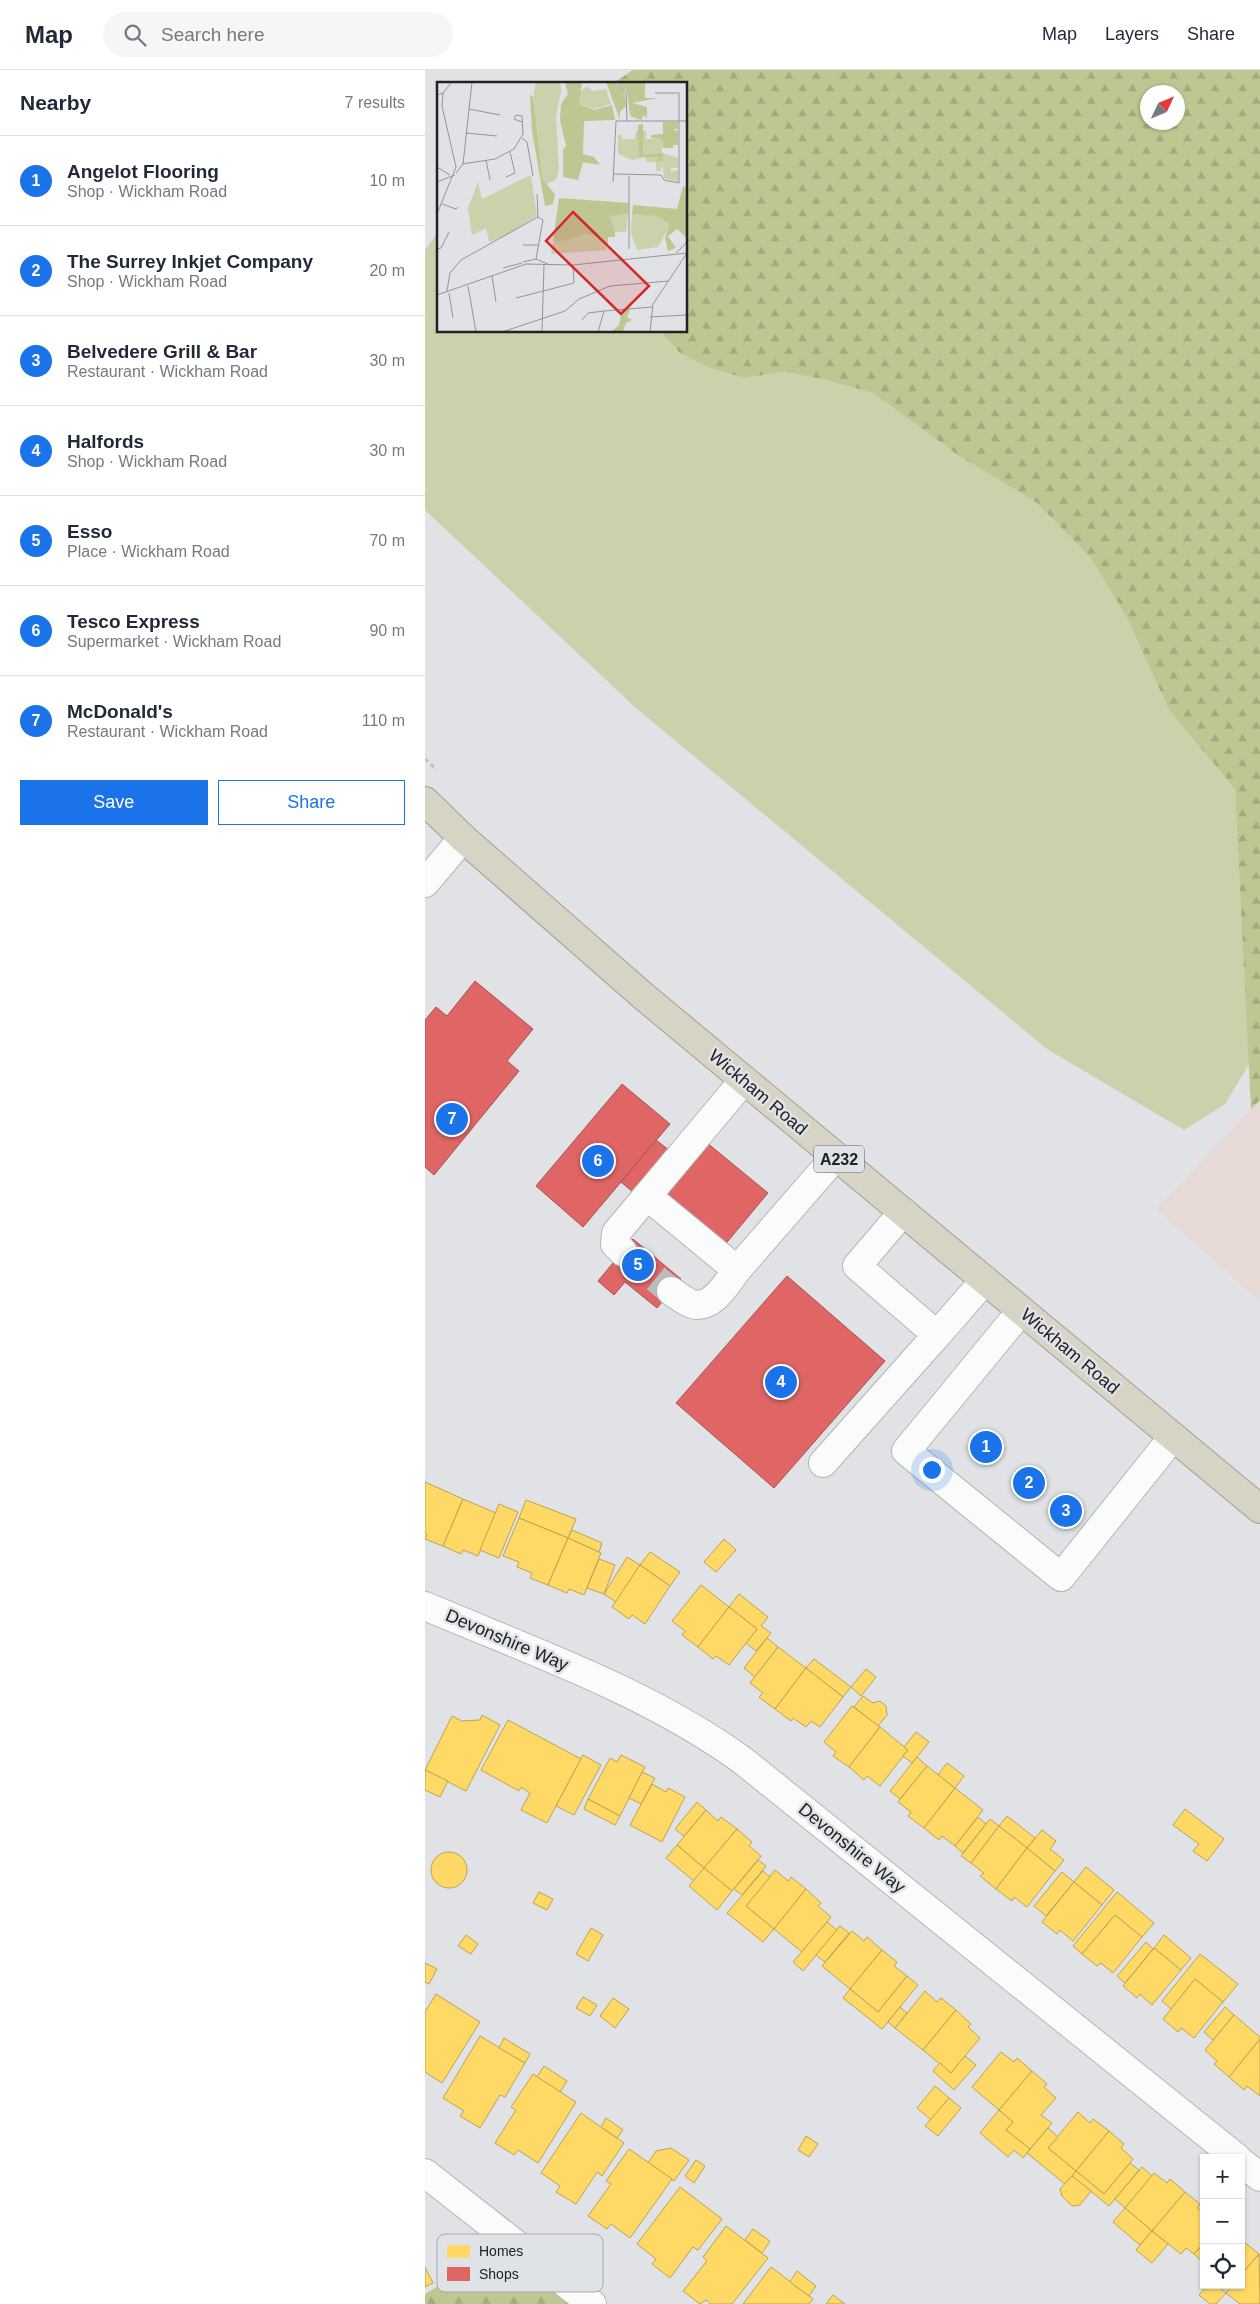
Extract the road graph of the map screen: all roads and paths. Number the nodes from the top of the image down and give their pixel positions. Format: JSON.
{"nodes":[{"id":1,"x":425,"y":801,"type":"edge"},
{"id":2,"x":463,"y":838,"type":"junction"},
{"id":3,"x":425,"y":883,"type":"edge"},
{"id":4,"x":744,"y":1080,"type":"junction"},
{"id":5,"x":835,"y":1156,"type":"junction"},
{"id":6,"x":647,"y":1196,"type":"junction"},
{"id":7,"x":903,"y":1212,"type":"junction"},
{"id":8,"x":623,"y":1252,"type":"tunnel mouth"},
{"id":9,"x":737,"y":1270,"type":"junction"},
{"id":10,"x":985,"y":1280,"type":"junction"},
{"id":11,"x":671,"y":1291,"type":"tunnel mouth"},
{"id":12,"x":1021,"y":1311,"type":"junction"},
{"id":13,"x":937,"y":1335,"type":"junction"},
{"id":14,"x":1173,"y":1437,"type":"junction"},
{"id":15,"x":823,"y":1463,"type":"dead end"},
{"id":16,"x":1260,"y":1509,"type":"edge"},
{"id":17,"x":425,"y":1606,"type":"edge"},
{"id":18,"x":1232,"y":2154,"type":"edge"},
{"id":19,"x":1245,"y":2165,"type":"edge"},
{"id":20,"x":425,"y":2173,"type":"edge"},
{"id":21,"x":1260,"y":2177,"type":"edge"},
{"id":22,"x":502,"y":2234,"type":"edge"},
{"id":23,"x":576,"y":2292,"type":"edge"},
{"id":24,"x":591,"y":2304,"type":"edge"}],
"edges":[{"from":1,"to":2,"type":"highway","name":"Wickham Road","number":"A232"},
{"from":2,"to":3,"type":"street"},
{"from":2,"to":4,"type":"highway","name":"Wickham Road","number":"A232"},
{"from":4,"to":5,"type":"highway","name":"Wickham Road","number":"A232"},
{"from":4,"to":6,"type":"street"},
{"from":5,"to":7,"type":"highway","name":"Wickham Road","number":"A232"},
{"from":5,"to":9,"type":"street"},
{"from":6,"to":8,"type":"street"},
{"from":6,"to":9,"type":"street"},
{"from":7,"to":10,"type":"highway","name":"Wickham Road","number":"A232"},
{"from":7,"to":13,"type":"street"},
{"from":9,"to":11,"type":"street"},
{"from":10,"to":12,"type":"highway","name":"Wickham Road","number":"A232"},
{"from":10,"to":13,"type":"street"},
{"from":12,"to":14,"type":"highway","name":"Wickham Road","number":"A232"},
{"from":12,"to":14,"type":"street"},
{"from":13,"to":15,"type":"street"},
{"from":14,"to":16,"type":"highway","name":"Wickham Road","number":"A232"},
{"from":17,"to":18,"type":"street","name":"Devonshire Way"},
{"from":19,"to":21,"type":"street"},
{"from":20,"to":22,"type":"street"},
{"from":23,"to":24,"type":"street"}]}
